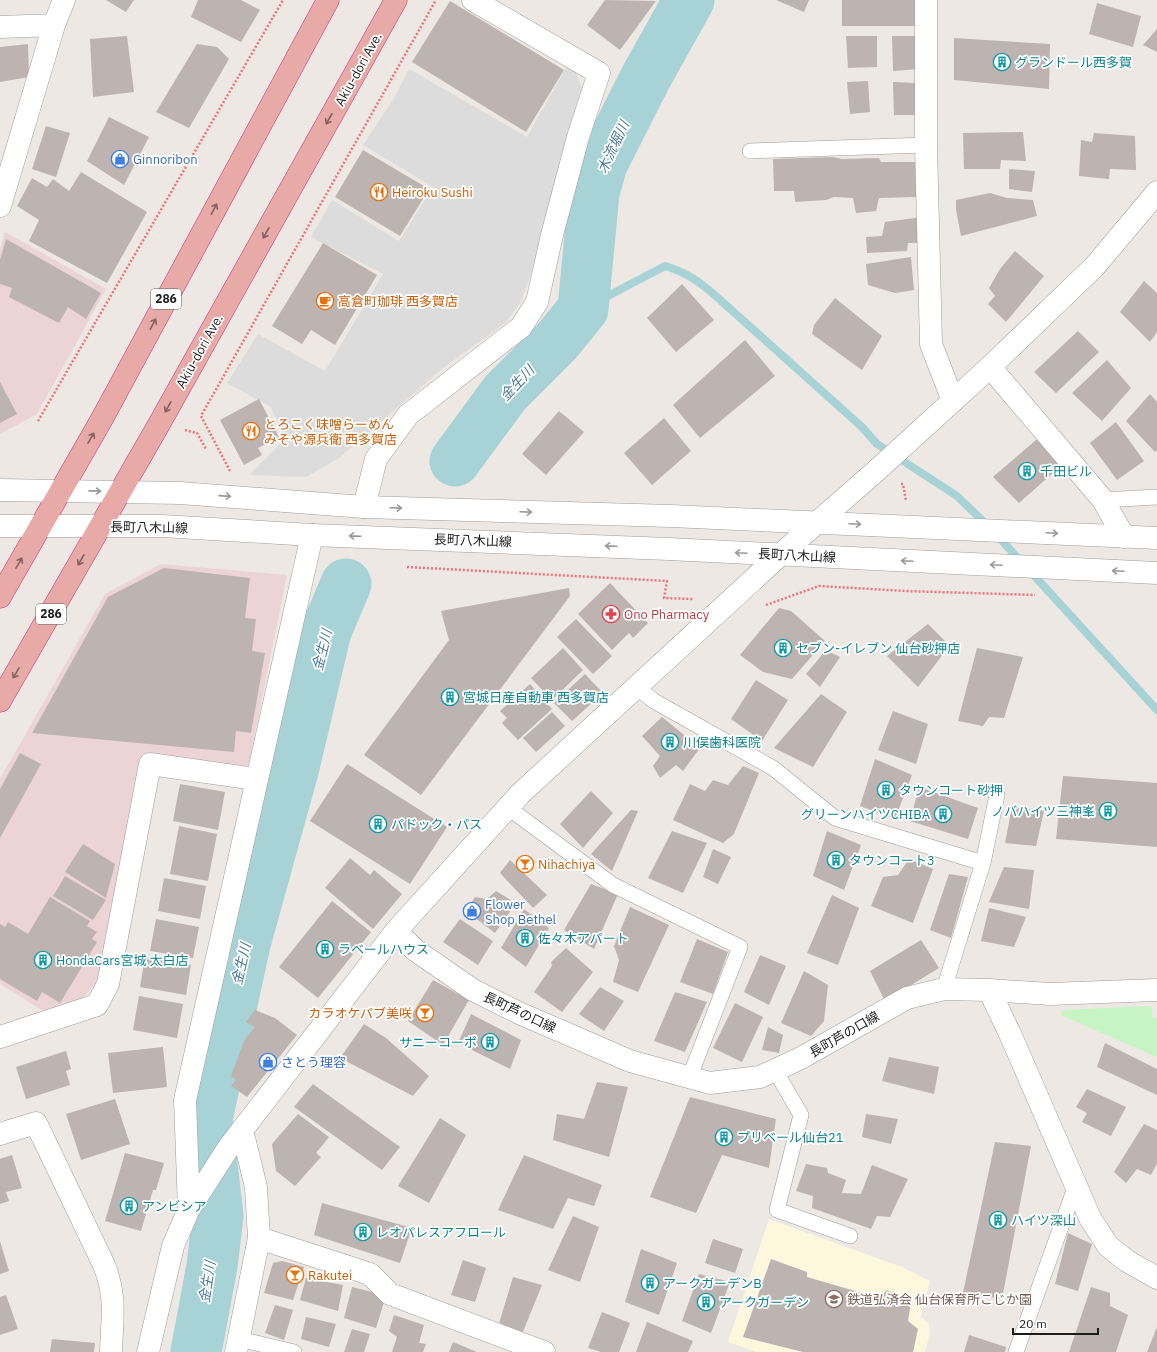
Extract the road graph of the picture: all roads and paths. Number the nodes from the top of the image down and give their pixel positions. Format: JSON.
{"nodes":[{"id":1,"x":64,"y":0,"type":"edge"},
{"id":2,"x":283,"y":0,"type":"edge"},
{"id":3,"x":328,"y":0,"type":"edge"},
{"id":4,"x":396,"y":0,"type":"edge"},
{"id":5,"x":436,"y":0,"type":"edge"},
{"id":6,"x":473,"y":0,"type":"edge"},
{"id":7,"x":926,"y":0,"type":"edge"},
{"id":8,"x":54,"y":25,"type":"junction"},
{"id":9,"x":0,"y":28,"type":"edge"},
{"id":10,"x":926,"y":144,"type":"junction"},
{"id":11,"x":750,"y":151,"type":"dead end"},
{"id":12,"x":1157,"y":192,"type":"edge"},
{"id":13,"x":0,"y":206,"type":"edge"},
{"id":14,"x":990,"y":367,"type":"junction"},
{"id":15,"x":953,"y":401,"type":"junction"},
{"id":16,"x":38,"y":421,"type":"dead end"},
{"id":17,"x":185,"y":430,"type":"dead end"},
{"id":18,"x":215,"y":444,"type":"dead end"},
{"id":19,"x":206,"y":449,"type":"dead end"},
{"id":20,"x":0,"y":490,"type":"edge"},
{"id":21,"x":60,"y":490,"type":"junction"},
{"id":22,"x":119,"y":492,"type":"junction"},
{"id":23,"x":1157,"y":497,"type":"edge"},
{"id":24,"x":1103,"y":500,"type":"junction"},
{"id":25,"x":364,"y":507,"type":"junction"},
{"id":26,"x":816,"y":523,"type":"junction"},
{"id":27,"x":0,"y":526,"type":"edge"},
{"id":28,"x":40,"y":526,"type":"junction"},
{"id":29,"x":100,"y":526,"type":"junction"},
{"id":30,"x":312,"y":535,"type":"junction"},
{"id":31,"x":1124,"y":537,"type":"junction"},
{"id":32,"x":1157,"y":538,"type":"edge"},
{"id":33,"x":780,"y":555,"type":"junction"},
{"id":34,"x":400,"y":566,"type":"dead end"},
{"id":35,"x":1157,"y":573,"type":"edge"},
{"id":36,"x":1036,"y":595,"type":"dead end"},
{"id":37,"x":0,"y":597,"type":"edge"},
{"id":38,"x":729,"y":601,"type":"junction"},
{"id":39,"x":635,"y":686,"type":"junction"},
{"id":40,"x":0,"y":701,"type":"edge"},
{"id":41,"x":256,"y":779,"type":"junction"},
{"id":42,"x":997,"y":795,"type":"dead end"},
{"id":43,"x":507,"y":808,"type":"junction"},
{"id":44,"x":983,"y":863,"type":"junction"},
{"id":45,"x":396,"y":931,"type":"junction"},
{"id":46,"x":944,"y":989,"type":"junction"},
{"id":47,"x":989,"y":990,"type":"junction"},
{"id":48,"x":1157,"y":990,"type":"edge"},
{"id":49,"x":0,"y":1037,"type":"edge"},
{"id":50,"x":775,"y":1070,"type":"junction"},
{"id":51,"x":690,"y":1076,"type":"junction"},
{"id":52,"x":0,"y":1134,"type":"edge"},
{"id":53,"x":236,"y":1139,"type":"junction"},
{"id":54,"x":1076,"y":1185,"type":"junction"},
{"id":55,"x":189,"y":1209,"type":"junction"},
{"id":56,"x":850,"y":1236,"type":"dead end"},
{"id":57,"x":259,"y":1238,"type":"junction"},
{"id":58,"x":1157,"y":1278,"type":"edge"},
{"id":59,"x":238,"y":1346,"type":"edge"},
{"id":60,"x":111,"y":1352,"type":"edge"},
{"id":61,"x":148,"y":1352,"type":"edge"},
{"id":62,"x":294,"y":1352,"type":"edge"},
{"id":63,"x":544,"y":1352,"type":"edge"},
{"id":64,"x":1016,"y":1352,"type":"edge"}],
"edges":[{"from":1,"to":8,"type":"street"},
{"from":2,"to":16,"type":"path"},
{"from":21,"to":3,"type":"highway","number":"286","one_way":true},
{"from":4,"to":22,"type":"highway","name":"Akiu-dori Ave.","number":"286","one_way":true},
{"from":5,"to":18,"type":"path"},
{"from":6,"to":25,"type":"street"},
{"from":7,"to":10,"type":"street"},
{"from":8,"to":9,"type":"street"},
{"from":8,"to":13,"type":"street"},
{"from":10,"to":11,"type":"lane"},
{"from":10,"to":15,"type":"street"},
{"from":12,"to":14,"type":"street"},
{"from":14,"to":15,"type":"street"},
{"from":14,"to":24,"type":"street"},
{"from":15,"to":26,"type":"street"},
{"from":17,"to":19,"type":"path"},
{"from":20,"to":21,"type":"street"},
{"from":21,"to":22,"type":"street","one_way":true},
{"from":21,"to":28,"type":"highway","number":"286"},
{"from":22,"to":25,"type":"street","one_way":true},
{"from":22,"to":29,"type":"highway","name":"Akiu-dori Ave.","number":"286"},
{"from":23,"to":24,"type":"lane"},
{"from":24,"to":31,"type":"street"},
{"from":25,"to":26,"type":"street","one_way":true},
{"from":26,"to":31,"type":"street","one_way":true},
{"from":26,"to":33,"type":"street"},
{"from":27,"to":28,"type":"street","name":"長町八木山線"},
{"from":28,"to":29,"type":"street","name":"長町八木山線"},
{"from":37,"to":28,"type":"highway","number":"286","one_way":true},
{"from":29,"to":30,"type":"street","name":"長町八木山線"},
{"from":29,"to":40,"type":"highway","name":"Akiu-dori Ave.","number":"286","one_way":true},
{"from":33,"to":30,"type":"street","name":"長町八木山線","one_way":true},
{"from":30,"to":41,"type":"street"},
{"from":31,"to":32,"type":"street"},
{"from":35,"to":33,"type":"street","name":"長町八木山線","one_way":true},
{"from":33,"to":38,"type":"street"},
{"from":34,"to":38,"type":"path"},
{"from":36,"to":38,"type":"path"},
{"from":38,"to":39,"type":"street"},
{"from":39,"to":43,"type":"street"},
{"from":39,"to":44,"type":"lane"},
{"from":41,"to":49,"type":"street"},
{"from":41,"to":55,"type":"street"},
{"from":42,"to":44,"type":"lane"},
{"from":43,"to":45,"type":"street"},
{"from":43,"to":51,"type":"lane"},
{"from":44,"to":46,"type":"lane"},
{"from":45,"to":51,"type":"street","name":"長町芦の口線"},
{"from":45,"to":53,"type":"street"},
{"from":46,"to":47,"type":"street","name":"長町芦の口線"},
{"from":46,"to":50,"type":"street","name":"長町芦の口線"},
{"from":47,"to":48,"type":"street","name":"長町芦の口線"},
{"from":47,"to":54,"type":"street"},
{"from":50,"to":51,"type":"street","name":"長町芦の口線"},
{"from":50,"to":56,"type":"lane"},
{"from":52,"to":60,"type":"street"},
{"from":53,"to":55,"type":"street"},
{"from":53,"to":57,"type":"street"},
{"from":54,"to":58,"type":"street"},
{"from":54,"to":64,"type":"lane"},
{"from":55,"to":61,"type":"street"},
{"from":57,"to":59,"type":"street"},
{"from":57,"to":63,"type":"street"},
{"from":59,"to":62,"type":"lane"}]}
